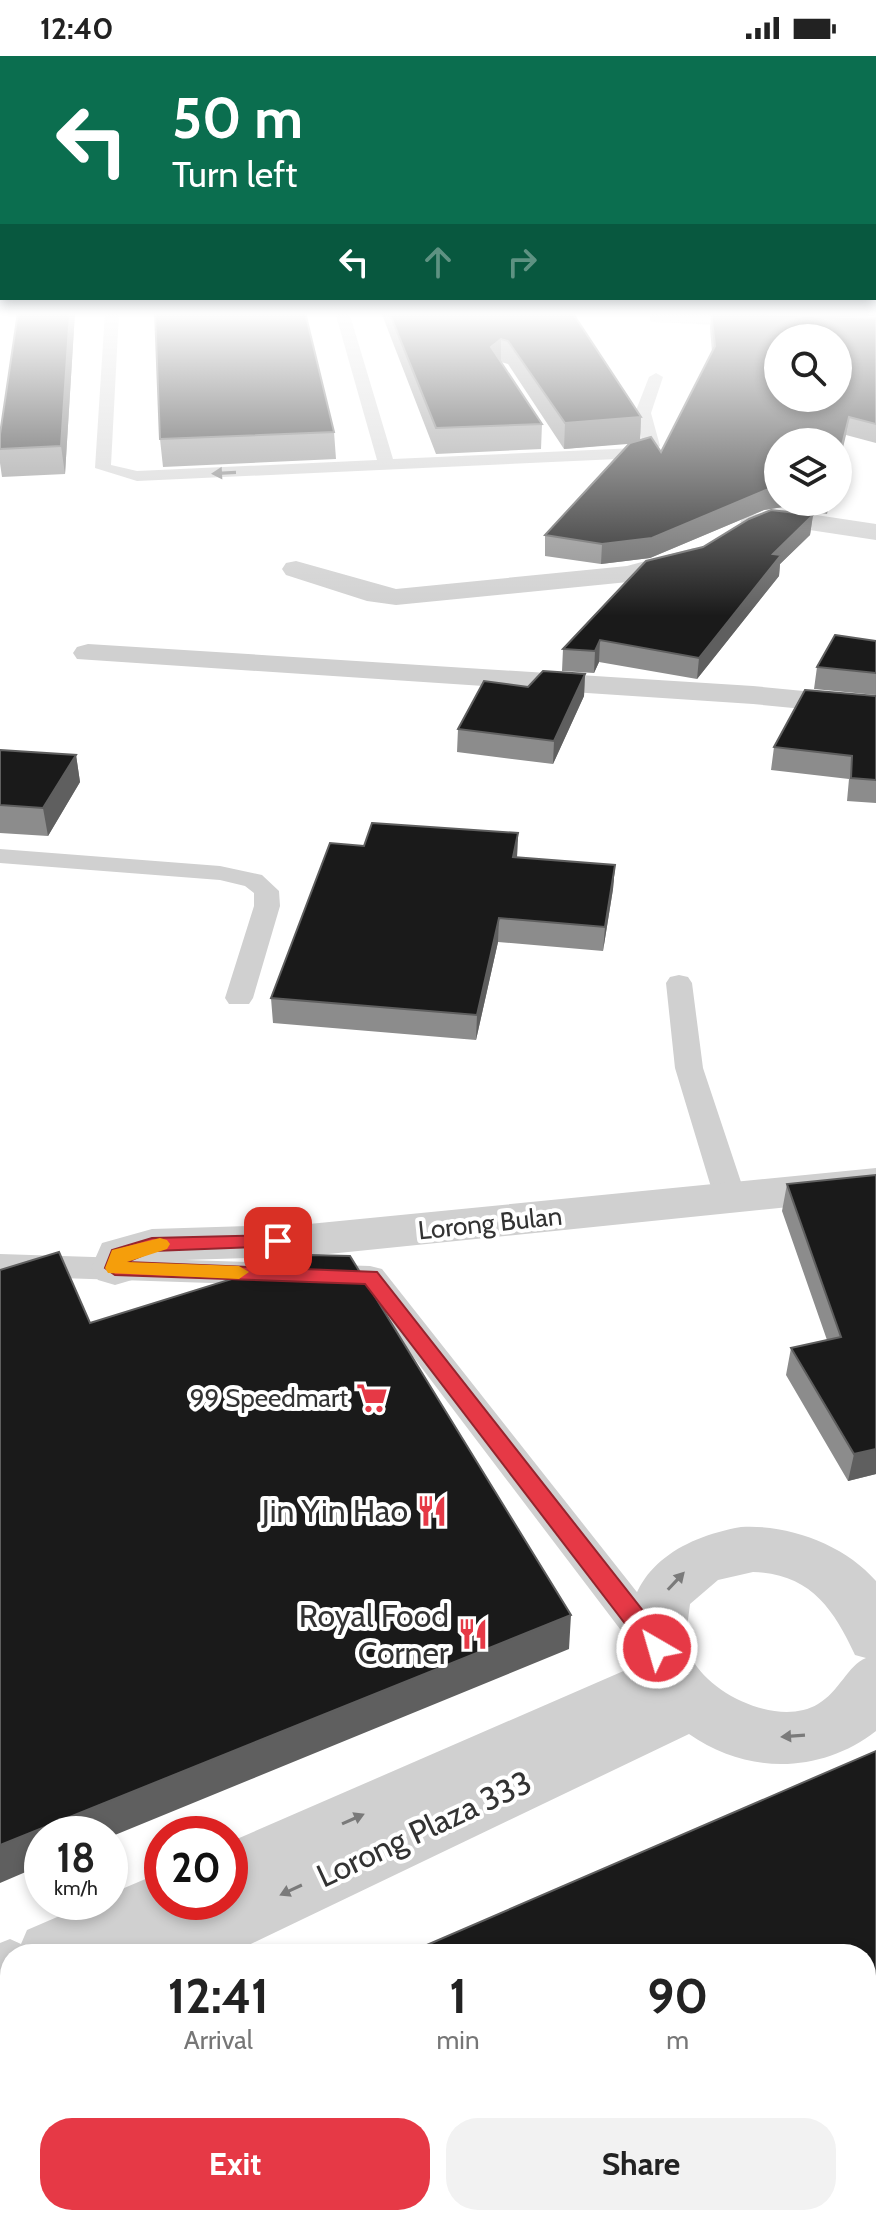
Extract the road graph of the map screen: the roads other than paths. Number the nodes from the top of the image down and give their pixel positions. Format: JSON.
{"nodes":[{"id":1,"x":106,"y":413,"type":"edge"},
{"id":2,"x":373,"y":413,"type":"edge"},
{"id":3,"x":643,"y":413,"type":"edge"},
{"id":4,"x":385,"y":466,"type":"junction"},
{"id":5,"x":876,"y":532,"type":"edge"},
{"id":6,"x":296,"y":569,"type":"dead end"},
{"id":7,"x":88,"y":653,"type":"dead end"},
{"id":8,"x":876,"y":707,"type":"edge"},
{"id":9,"x":0,"y":856,"type":"edge"},
{"id":10,"x":679,"y":983,"type":"dead end"},
{"id":11,"x":239,"y":998,"type":"dead end"},
{"id":12,"x":876,"y":1183,"type":"edge"},
{"id":13,"x":730,"y":1197,"type":"junction"},
{"id":14,"x":0,"y":1265,"type":"edge"},
{"id":15,"x":115,"y":1268,"type":"junction"},
{"id":16,"x":876,"y":1637,"type":"edge"},
{"id":17,"x":673,"y":1677,"type":"junction"},
{"id":18,"x":871,"y":1702,"type":"edge"},
{"id":19,"x":248,"y":1895,"type":"edge"},
{"id":20,"x":185,"y":1920,"type":"edge"},
{"id":21,"x":202,"y":1920,"type":"edge"},
{"id":22,"x":90,"y":1944,"type":"edge"},
{"id":23,"x":170,"y":1944,"type":"edge"}],
"edges":[{"from":4,"to":1,"type":"lane","one_way":true},
{"from":2,"to":4,"type":"lane"},
{"from":3,"to":4,"type":"lane"},
{"from":5,"to":6,"type":"street"},
{"from":7,"to":8,"type":"street"},
{"from":9,"to":11,"type":"lane"},
{"from":10,"to":13,"type":"lane"},
{"from":12,"to":13,"type":"street","name":"Lorong Bulan"},
{"from":13,"to":15,"type":"street","name":"Lorong Bulan"},
{"from":14,"to":15,"type":"lane"},
{"from":15,"to":17,"type":"lane"},
{"from":17,"to":16,"type":"street","one_way":true},
{"from":18,"to":17,"type":"street","one_way":true},
{"from":17,"to":19,"type":"street","name":"Lorong Plaza 333"},
{"from":20,"to":22,"type":"street","name":"Lorong Plaza 333"},
{"from":21,"to":23,"type":"street","name":"Lorong Plaza 333"}]}
